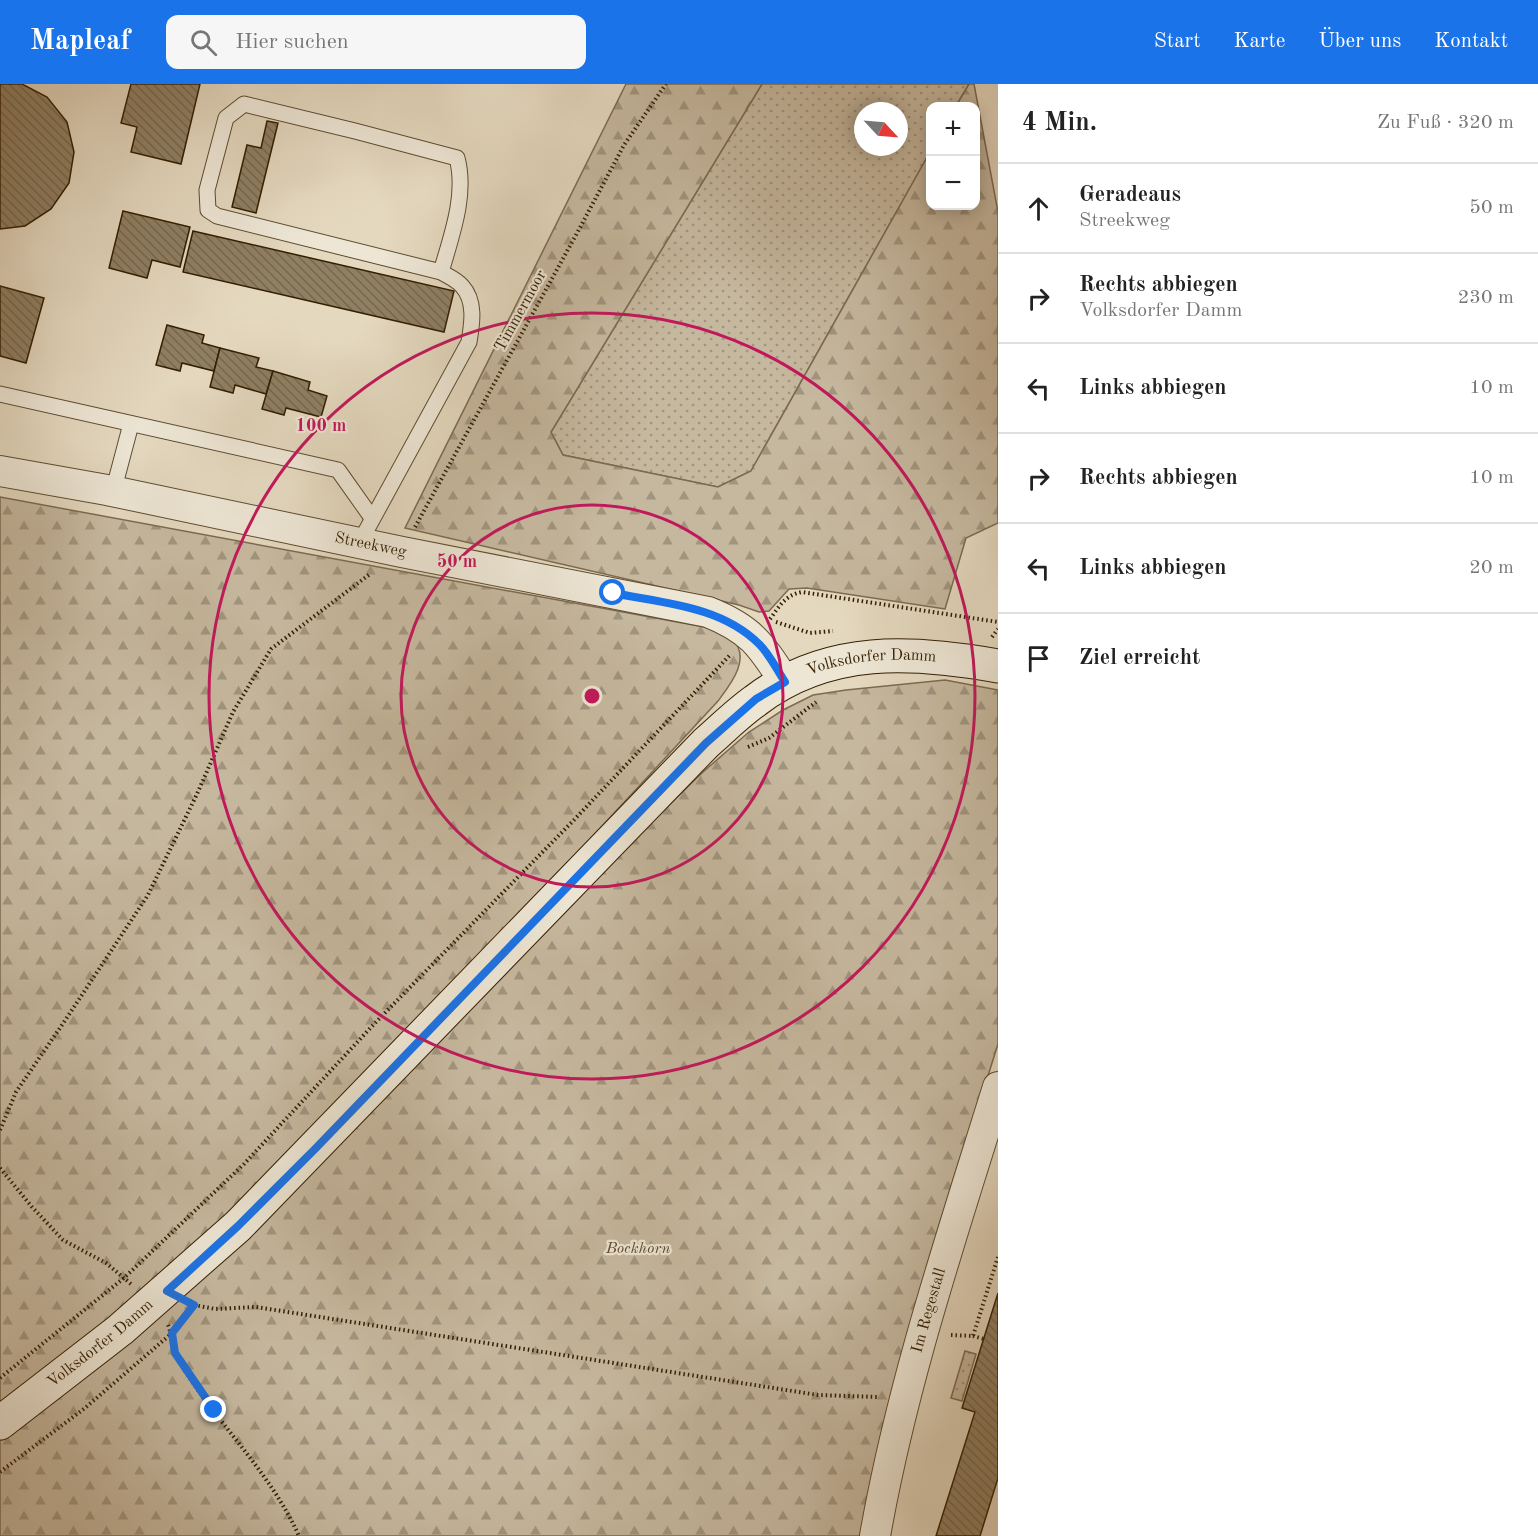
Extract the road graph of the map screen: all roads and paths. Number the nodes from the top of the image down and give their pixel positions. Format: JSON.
{"nodes":[{"id":1,"x":666,"y":84,"type":"edge"},
{"id":2,"x":441,"y":272,"type":"junction"},
{"id":3,"x":0,"y":394,"type":"edge"},
{"id":4,"x":131,"y":424,"type":"junction"},
{"id":5,"x":0,"y":471,"type":"edge"},
{"id":6,"x":112,"y":492,"type":"junction"},
{"id":7,"x":366,"y":530,"type":"junction"},
{"id":8,"x":402,"y":552,"type":"junction"},
{"id":9,"x":998,"y":666,"type":"edge"},
{"id":10,"x":785,"y":682,"type":"junction"},
{"id":11,"x":819,"y":700,"type":"dead end"},
{"id":12,"x":746,"y":747,"type":"dead end"},
{"id":13,"x":998,"y":1087,"type":"edge"},
{"id":14,"x":0,"y":1130,"type":"edge"},
{"id":15,"x":0,"y":1168,"type":"edge"},
{"id":16,"x":998,"y":1257,"type":"edge"},
{"id":17,"x":201,"y":1297,"type":"dead end"},
{"id":18,"x":171,"y":1299,"type":"junction"},
{"id":19,"x":172,"y":1333,"type":"junction"},
{"id":20,"x":923,"y":1334,"type":"junction"},
{"id":21,"x":973,"y":1336,"type":"junction"},
{"id":22,"x":984,"y":1339,"type":"dead end"},
{"id":23,"x":903,"y":1403,"type":"junction"},
{"id":24,"x":0,"y":1423,"type":"edge"},
{"id":25,"x":0,"y":1472,"type":"edge"},
{"id":26,"x":299,"y":1536,"type":"edge"},
{"id":27,"x":875,"y":1536,"type":"edge"}],
"edges":[{"from":1,"to":8,"type":"path","name":"Timmermoor"},
{"from":2,"to":2,"type":"lane"},
{"from":2,"to":7,"type":"lane"},
{"from":3,"to":4,"type":"lane"},
{"from":4,"to":6,"type":"lane"},
{"from":4,"to":7,"type":"lane"},
{"from":5,"to":6,"type":"street","name":"Streekweg"},
{"from":6,"to":7,"type":"street","name":"Streekweg"},
{"from":7,"to":8,"type":"street","name":"Streekweg"},
{"from":8,"to":10,"type":"street","name":"Streekweg"},
{"from":8,"to":14,"type":"path"},
{"from":9,"to":10,"type":"main road","name":"Volksdorfer Damm"},
{"from":10,"to":18,"type":"main road","name":"Volksdorfer Damm"},
{"from":11,"to":12,"type":"path"},
{"from":13,"to":20,"type":"street","name":"Im Regestall"},
{"from":15,"to":18,"type":"path"},
{"from":16,"to":21,"type":"path"},
{"from":17,"to":18,"type":"path"},
{"from":18,"to":19,"type":"path"},
{"from":18,"to":23,"type":"path"},
{"from":18,"to":24,"type":"main road","name":"Volksdorfer Damm"},
{"from":19,"to":25,"type":"path"},
{"from":19,"to":26,"type":"path"},
{"from":20,"to":21,"type":"path"},
{"from":20,"to":23,"type":"street","name":"Im Regestall"},
{"from":21,"to":22,"type":"path"},
{"from":23,"to":27,"type":"street","name":"Im Regestall"}]}
